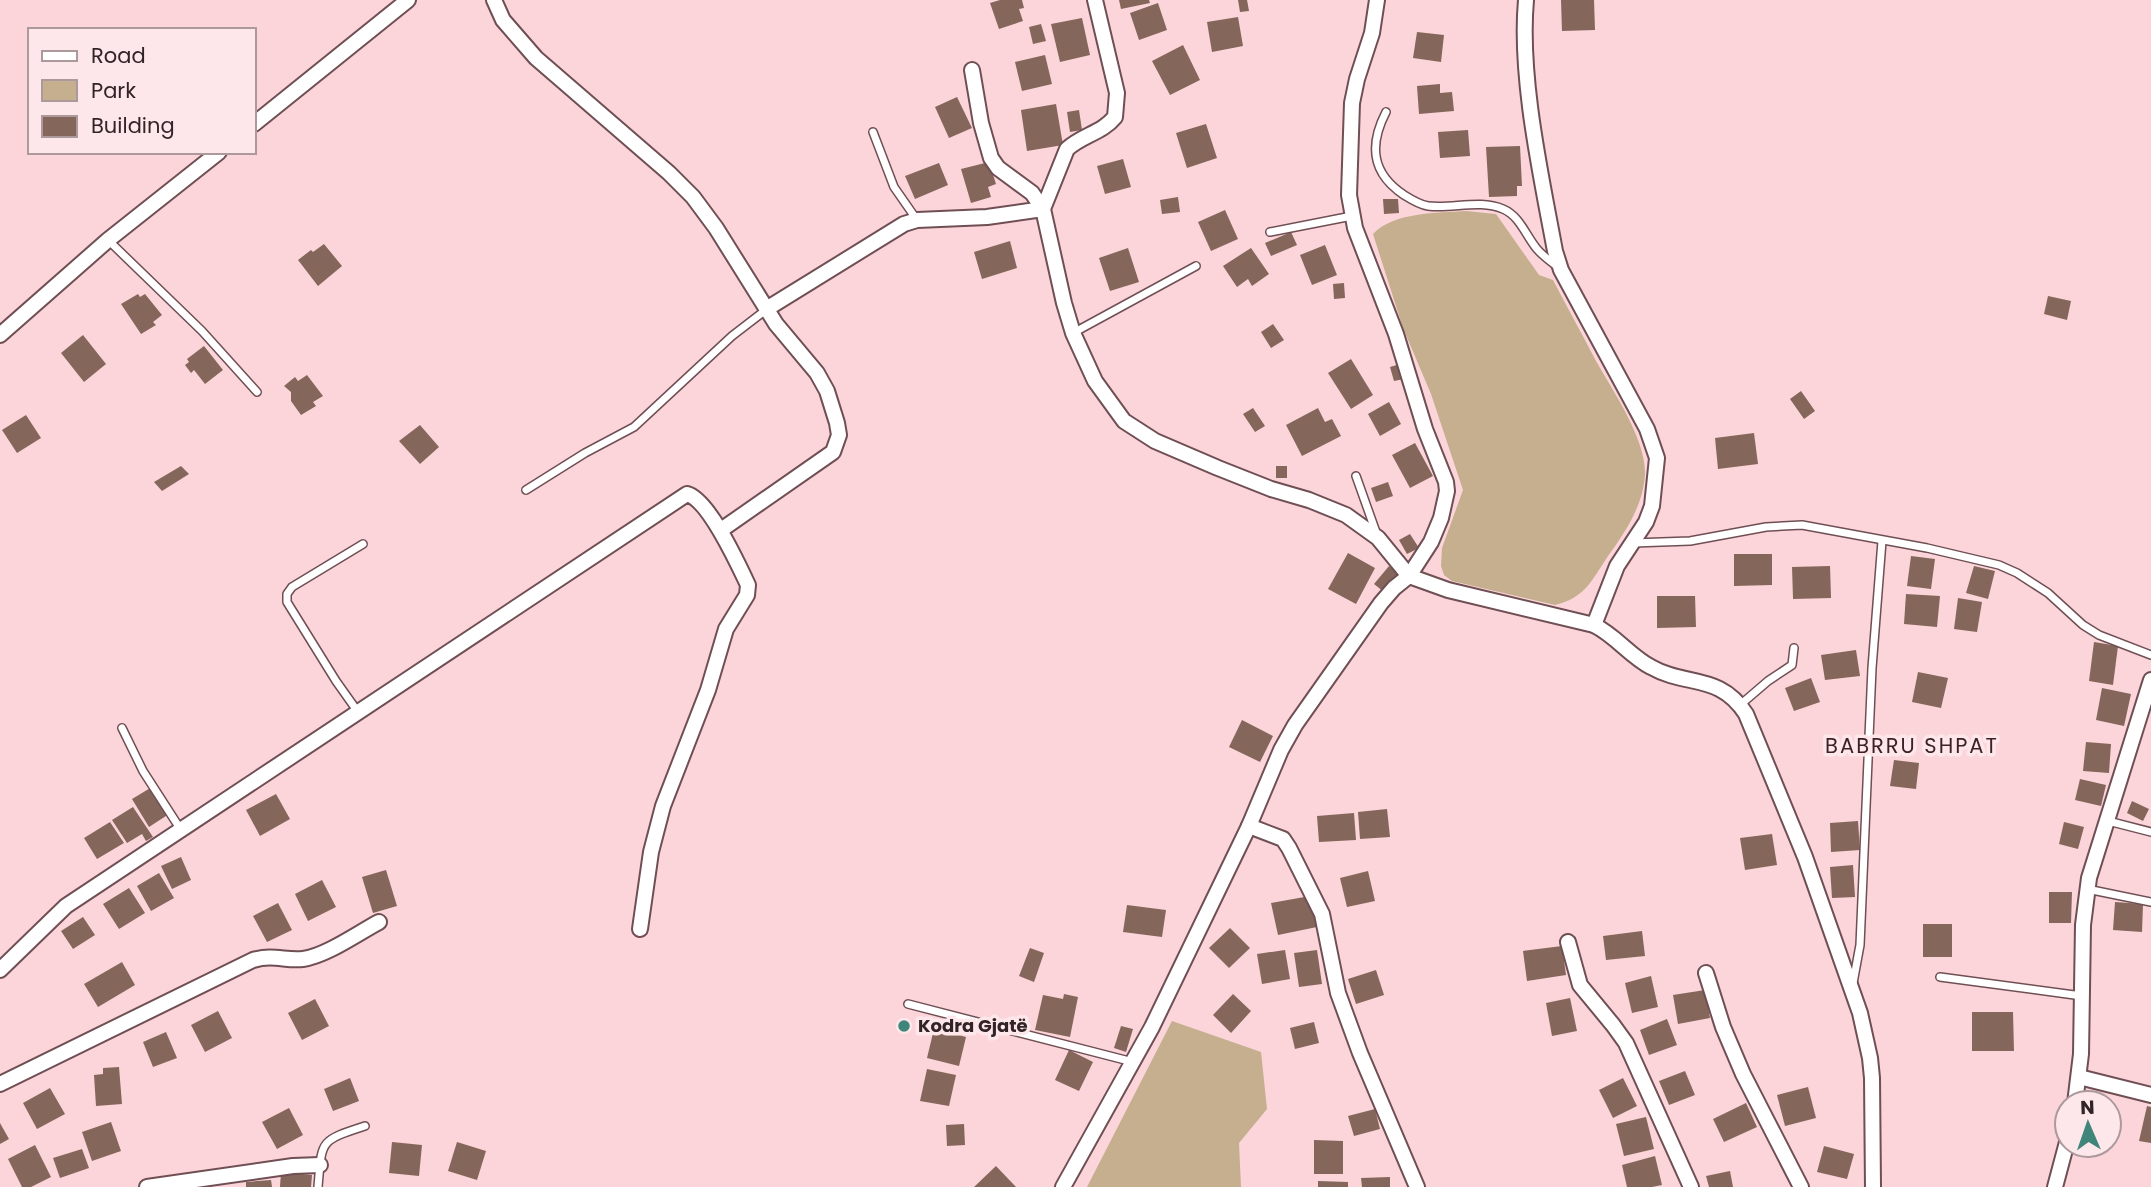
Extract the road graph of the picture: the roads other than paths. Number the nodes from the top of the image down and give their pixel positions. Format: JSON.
{"nodes":[{"id":1,"x":408,"y":0,"type":"edge"},
{"id":2,"x":494,"y":0,"type":"edge"},
{"id":3,"x":1095,"y":0,"type":"edge"},
{"id":4,"x":1377,"y":0,"type":"edge"},
{"id":5,"x":1525,"y":0,"type":"edge"},
{"id":6,"x":972,"y":70,"type":"dead end"},
{"id":7,"x":1386,"y":112,"type":"dead end"},
{"id":8,"x":256,"y":122,"type":"edge"},
{"id":9,"x":873,"y":132,"type":"dead end"},
{"id":10,"x":216,"y":154,"type":"edge"},
{"id":11,"x":1043,"y":209,"type":"junction"},
{"id":12,"x":1352,"y":216,"type":"junction"},
{"id":13,"x":917,"y":220,"type":"junction"},
{"id":14,"x":1270,"y":232,"type":"dead end"},
{"id":15,"x":108,"y":240,"type":"junction"},
{"id":16,"x":1196,"y":267,"type":"dead end"},
{"id":17,"x":1561,"y":270,"type":"junction"},
{"id":18,"x":768,"y":308,"type":"junction"},
{"id":19,"x":1073,"y":333,"type":"junction"},
{"id":20,"x":0,"y":335,"type":"edge"},
{"id":21,"x":257,"y":392,"type":"dead end"},
{"id":22,"x":1356,"y":476,"type":"dead end"},
{"id":23,"x":526,"y":490,"type":"dead end"},
{"id":24,"x":720,"y":530,"type":"junction"},
{"id":25,"x":1378,"y":538,"type":"junction"},
{"id":26,"x":1882,"y":541,"type":"junction"},
{"id":27,"x":1633,"y":543,"type":"junction"},
{"id":28,"x":363,"y":544,"type":"dead end"},
{"id":29,"x":1409,"y":576,"type":"junction"},
{"id":30,"x":1594,"y":625,"type":"junction"},
{"id":31,"x":1794,"y":648,"type":"dead end"},
{"id":32,"x":2151,"y":655,"type":"edge"},
{"id":33,"x":2151,"y":680,"type":"edge"},
{"id":34,"x":1740,"y":705,"type":"junction"},
{"id":35,"x":359,"y":713,"type":"junction"},
{"id":36,"x":122,"y":728,"type":"dead end"},
{"id":37,"x":2107,"y":821,"type":"junction"},
{"id":38,"x":1249,"y":825,"type":"junction"},
{"id":39,"x":181,"y":830,"type":"junction"},
{"id":40,"x":2151,"y":832,"type":"edge"},
{"id":41,"x":2087,"y":889,"type":"junction"},
{"id":42,"x":2151,"y":902,"type":"edge"},
{"id":43,"x":379,"y":922,"type":"dead end"},
{"id":44,"x":640,"y":929,"type":"dead end"},
{"id":45,"x":1568,"y":942,"type":"dead end"},
{"id":46,"x":0,"y":970,"type":"edge"},
{"id":47,"x":1706,"y":973,"type":"dead end"},
{"id":48,"x":1940,"y":977,"type":"dead end"},
{"id":49,"x":1852,"y":987,"type":"junction"},
{"id":50,"x":2083,"y":996,"type":"junction"},
{"id":51,"x":908,"y":1004,"type":"dead end"},
{"id":52,"x":1133,"y":1062,"type":"junction"},
{"id":53,"x":2079,"y":1077,"type":"junction"},
{"id":54,"x":0,"y":1084,"type":"edge"},
{"id":55,"x":2077,"y":1089,"type":"edge"},
{"id":56,"x":2151,"y":1095,"type":"edge"},
{"id":57,"x":365,"y":1126,"type":"dead end"},
{"id":58,"x":2063,"y":1159,"type":"edge"},
{"id":59,"x":320,"y":1165,"type":"junction"},
{"id":60,"x":220,"y":1181,"type":"edge"},
{"id":61,"x":147,"y":1187,"type":"edge"},
{"id":62,"x":318,"y":1187,"type":"edge"},
{"id":63,"x":1063,"y":1187,"type":"edge"},
{"id":64,"x":1417,"y":1187,"type":"edge"},
{"id":65,"x":1691,"y":1187,"type":"edge"},
{"id":66,"x":1801,"y":1187,"type":"edge"},
{"id":67,"x":1872,"y":1187,"type":"edge"},
{"id":68,"x":2056,"y":1187,"type":"edge"}],
"edges":[{"from":1,"to":8,"type":"street"},
{"from":2,"to":18,"type":"street"},
{"from":3,"to":11,"type":"street"},
{"from":4,"to":12,"type":"street"},
{"from":5,"to":17,"type":"street"},
{"from":6,"to":11,"type":"street"},
{"from":7,"to":17,"type":"lane"},
{"from":9,"to":13,"type":"lane"},
{"from":10,"to":15,"type":"street"},
{"from":11,"to":13,"type":"street"},
{"from":11,"to":19,"type":"street"},
{"from":12,"to":14,"type":"lane"},
{"from":12,"to":29,"type":"street"},
{"from":13,"to":18,"type":"street"},
{"from":15,"to":20,"type":"street"},
{"from":15,"to":21,"type":"lane"},
{"from":16,"to":19,"type":"lane"},
{"from":17,"to":27,"type":"street"},
{"from":18,"to":23,"type":"lane"},
{"from":18,"to":24,"type":"street"},
{"from":19,"to":25,"type":"street"},
{"from":22,"to":25,"type":"lane"},
{"from":24,"to":35,"type":"street"},
{"from":24,"to":44,"type":"street"},
{"from":25,"to":29,"type":"street"},
{"from":26,"to":27,"type":"lane"},
{"from":26,"to":32,"type":"lane"},
{"from":26,"to":49,"type":"lane"},
{"from":27,"to":30,"type":"street"},
{"from":28,"to":35,"type":"lane"},
{"from":29,"to":30,"type":"street"},
{"from":29,"to":38,"type":"street"},
{"from":30,"to":34,"type":"street"},
{"from":31,"to":34,"type":"lane"},
{"from":33,"to":37,"type":"street"},
{"from":34,"to":49,"type":"street"},
{"from":35,"to":39,"type":"street"},
{"from":36,"to":39,"type":"lane"},
{"from":37,"to":40,"type":"lane"},
{"from":37,"to":41,"type":"street"},
{"from":38,"to":52,"type":"street"},
{"from":38,"to":64,"type":"street"},
{"from":39,"to":46,"type":"street"},
{"from":41,"to":42,"type":"lane"},
{"from":41,"to":50,"type":"street"},
{"from":43,"to":54,"type":"street"},
{"from":45,"to":65,"type":"street"},
{"from":47,"to":66,"type":"street"},
{"from":48,"to":50,"type":"lane"},
{"from":49,"to":67,"type":"street"},
{"from":50,"to":53,"type":"street"},
{"from":51,"to":52,"type":"lane"},
{"from":52,"to":63,"type":"street"},
{"from":53,"to":55,"type":"street"},
{"from":53,"to":56,"type":"street"},
{"from":57,"to":59,"type":"lane"},
{"from":58,"to":68,"type":"street"},
{"from":59,"to":60,"type":"street"},
{"from":59,"to":62,"type":"lane"},
{"from":60,"to":61,"type":"street"}]}
